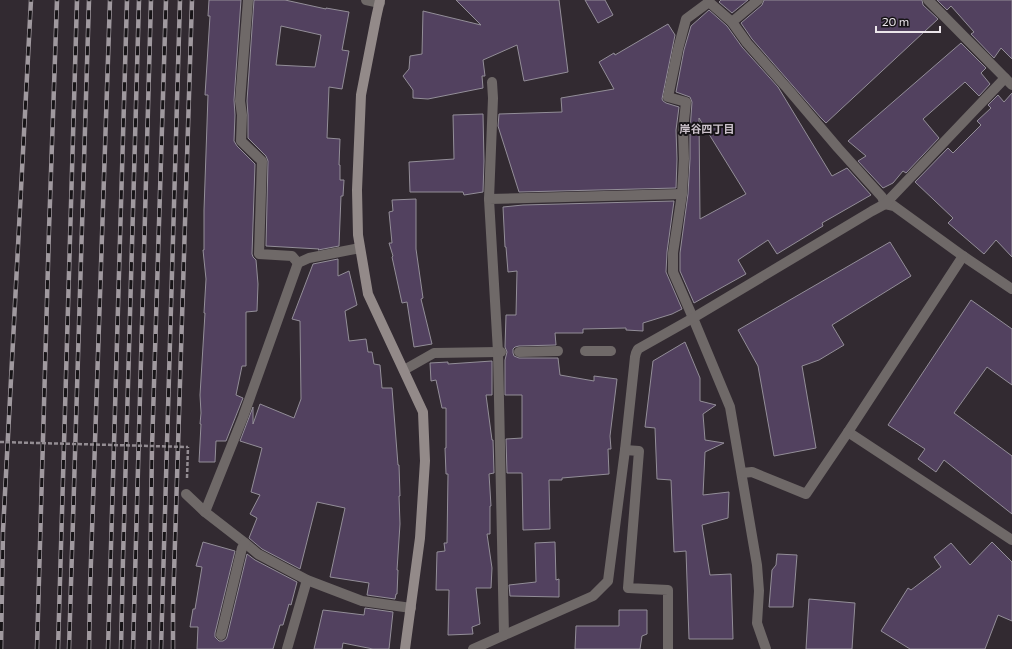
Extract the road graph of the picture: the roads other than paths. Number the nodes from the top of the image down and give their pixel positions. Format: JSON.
{"nodes":[{"id":1,"x":248,"y":0,"type":"edge"},
{"id":2,"x":366,"y":0,"type":"edge"},
{"id":3,"x":758,"y":0,"type":"edge"},
{"id":4,"x":928,"y":0,"type":"edge"},
{"id":5,"x":380,"y":1,"type":"edge"},
{"id":6,"x":709,"y":1,"type":"edge"},
{"id":7,"x":732,"y":22,"type":"junction"},
{"id":8,"x":1009,"y":81,"type":"edge"},
{"id":9,"x":492,"y":82,"type":"dead end"},
{"id":10,"x":682,"y":194,"type":"junction"},
{"id":11,"x":489,"y":200,"type":"junction"},
{"id":12,"x":885,"y":204,"type":"junction"},
{"id":13,"x":360,"y":248,"type":"junction"},
{"id":14,"x":963,"y":256,"type":"junction"},
{"id":15,"x":298,"y":263,"type":"junction"},
{"id":16,"x":1012,"y":289,"type":"edge"},
{"id":17,"x":693,"y":318,"type":"junction"},
{"id":18,"x":558,"y":351,"type":"dead end"},
{"id":19,"x":586,"y":351,"type":"dead end"},
{"id":20,"x":611,"y":351,"type":"dead end"},
{"id":21,"x":499,"y":352,"type":"junction"},
{"id":22,"x":519,"y":352,"type":"dead end"},
{"id":23,"x":404,"y":370,"type":"junction"},
{"id":24,"x":848,"y":432,"type":"junction"},
{"id":25,"x":625,"y":450,"type":"junction"},
{"id":26,"x":742,"y":473,"type":"junction"},
{"id":27,"x":186,"y":494,"type":"dead end"},
{"id":28,"x":205,"y":512,"type":"junction"},
{"id":29,"x":1012,"y":540,"type":"edge"},
{"id":30,"x":245,"y":543,"type":"junction"},
{"id":31,"x":307,"y":580,"type":"junction"},
{"id":32,"x":411,"y":608,"type":"junction"},
{"id":33,"x":221,"y":635,"type":"dead end"},
{"id":34,"x":504,"y":635,"type":"junction"},
{"id":35,"x":287,"y":649,"type":"edge"},
{"id":36,"x":405,"y":649,"type":"edge"},
{"id":37,"x":472,"y":649,"type":"edge"},
{"id":38,"x":668,"y":649,"type":"edge"},
{"id":39,"x":766,"y":649,"type":"edge"}],
"edges":[{"from":1,"to":15,"type":"street"},
{"from":2,"to":5,"type":"street"},
{"from":3,"to":7,"type":"street"},
{"from":4,"to":8,"type":"street"},
{"from":5,"to":13,"type":"street"},
{"from":6,"to":7,"type":"street"},
{"from":6,"to":10,"type":"street"},
{"from":7,"to":12,"type":"street"},
{"from":8,"to":12,"type":"street"},
{"from":9,"to":11,"type":"street"},
{"from":10,"to":11,"type":"street"},
{"from":10,"to":17,"type":"street"},
{"from":11,"to":21,"type":"street"},
{"from":12,"to":14,"type":"street"},
{"from":12,"to":17,"type":"street"},
{"from":13,"to":15,"type":"street"},
{"from":13,"to":23,"type":"street"},
{"from":14,"to":16,"type":"street"},
{"from":14,"to":24,"type":"street"},
{"from":15,"to":28,"type":"street"},
{"from":17,"to":25,"type":"street"},
{"from":17,"to":26,"type":"street"},
{"from":18,"to":22,"type":"street"},
{"from":19,"to":20,"type":"street"},
{"from":21,"to":23,"type":"street"},
{"from":21,"to":34,"type":"street"},
{"from":23,"to":32,"type":"street"},
{"from":24,"to":26,"type":"street"},
{"from":24,"to":29,"type":"street"},
{"from":25,"to":34,"type":"street"},
{"from":25,"to":38,"type":"street"},
{"from":26,"to":39,"type":"street"},
{"from":27,"to":28,"type":"street"},
{"from":28,"to":30,"type":"street"},
{"from":30,"to":31,"type":"street"},
{"from":30,"to":33,"type":"street"},
{"from":31,"to":32,"type":"street"},
{"from":31,"to":35,"type":"street"},
{"from":32,"to":36,"type":"street"},
{"from":34,"to":37,"type":"street"}]}
